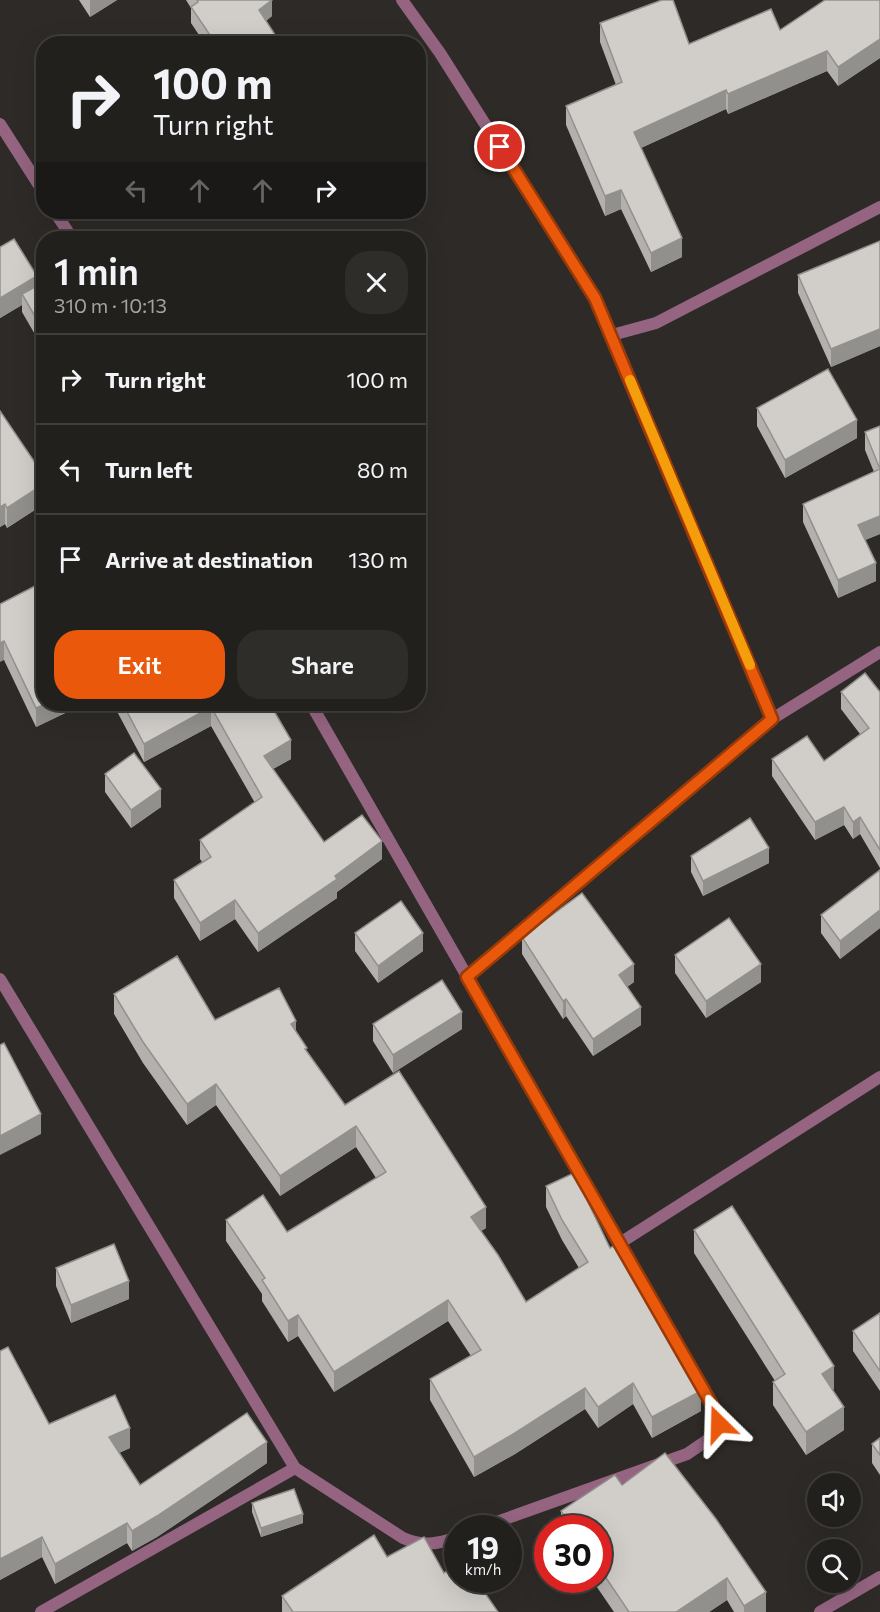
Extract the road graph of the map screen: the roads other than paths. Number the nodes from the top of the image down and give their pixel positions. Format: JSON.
{"nodes":[{"id":1,"x":402,"y":0,"type":"edge"},
{"id":2,"x":0,"y":124,"type":"edge"},
{"id":3,"x":36,"y":180,"type":"edge"},
{"id":4,"x":880,"y":207,"type":"edge"},
{"id":5,"x":612,"y":335,"type":"junction"},
{"id":6,"x":880,"y":652,"type":"edge"},
{"id":7,"x":315,"y":711,"type":"edge"},
{"id":8,"x":772,"y":719,"type":"junction"},
{"id":9,"x":467,"y":977,"type":"junction"},
{"id":10,"x":0,"y":979,"type":"edge"},
{"id":11,"x":880,"y":1077,"type":"edge"},
{"id":12,"x":620,"y":1243,"type":"junction"},
{"id":13,"x":656,"y":1306,"type":"edge"},
{"id":14,"x":668,"y":1326,"type":"edge"},
{"id":15,"x":295,"y":1468,"type":"junction"},
{"id":16,"x":516,"y":1515,"type":"edge"},
{"id":17,"x":444,"y":1542,"type":"edge"},
{"id":18,"x":880,"y":1576,"type":"edge"},
{"id":19,"x":41,"y":1612,"type":"edge"},
{"id":20,"x":820,"y":1612,"type":"edge"}],
"edges":[{"from":1,"to":5,"type":"street"},
{"from":2,"to":3,"type":"street"},
{"from":4,"to":5,"type":"street"},
{"from":5,"to":8,"type":"street"},
{"from":6,"to":8,"type":"street"},
{"from":7,"to":9,"type":"street"},
{"from":8,"to":9,"type":"street"},
{"from":9,"to":12,"type":"street"},
{"from":10,"to":15,"type":"street"},
{"from":11,"to":12,"type":"street"},
{"from":12,"to":13,"type":"street"},
{"from":14,"to":16,"type":"street"},
{"from":15,"to":17,"type":"street"},
{"from":15,"to":19,"type":"street"},
{"from":18,"to":20,"type":"street"}]}
